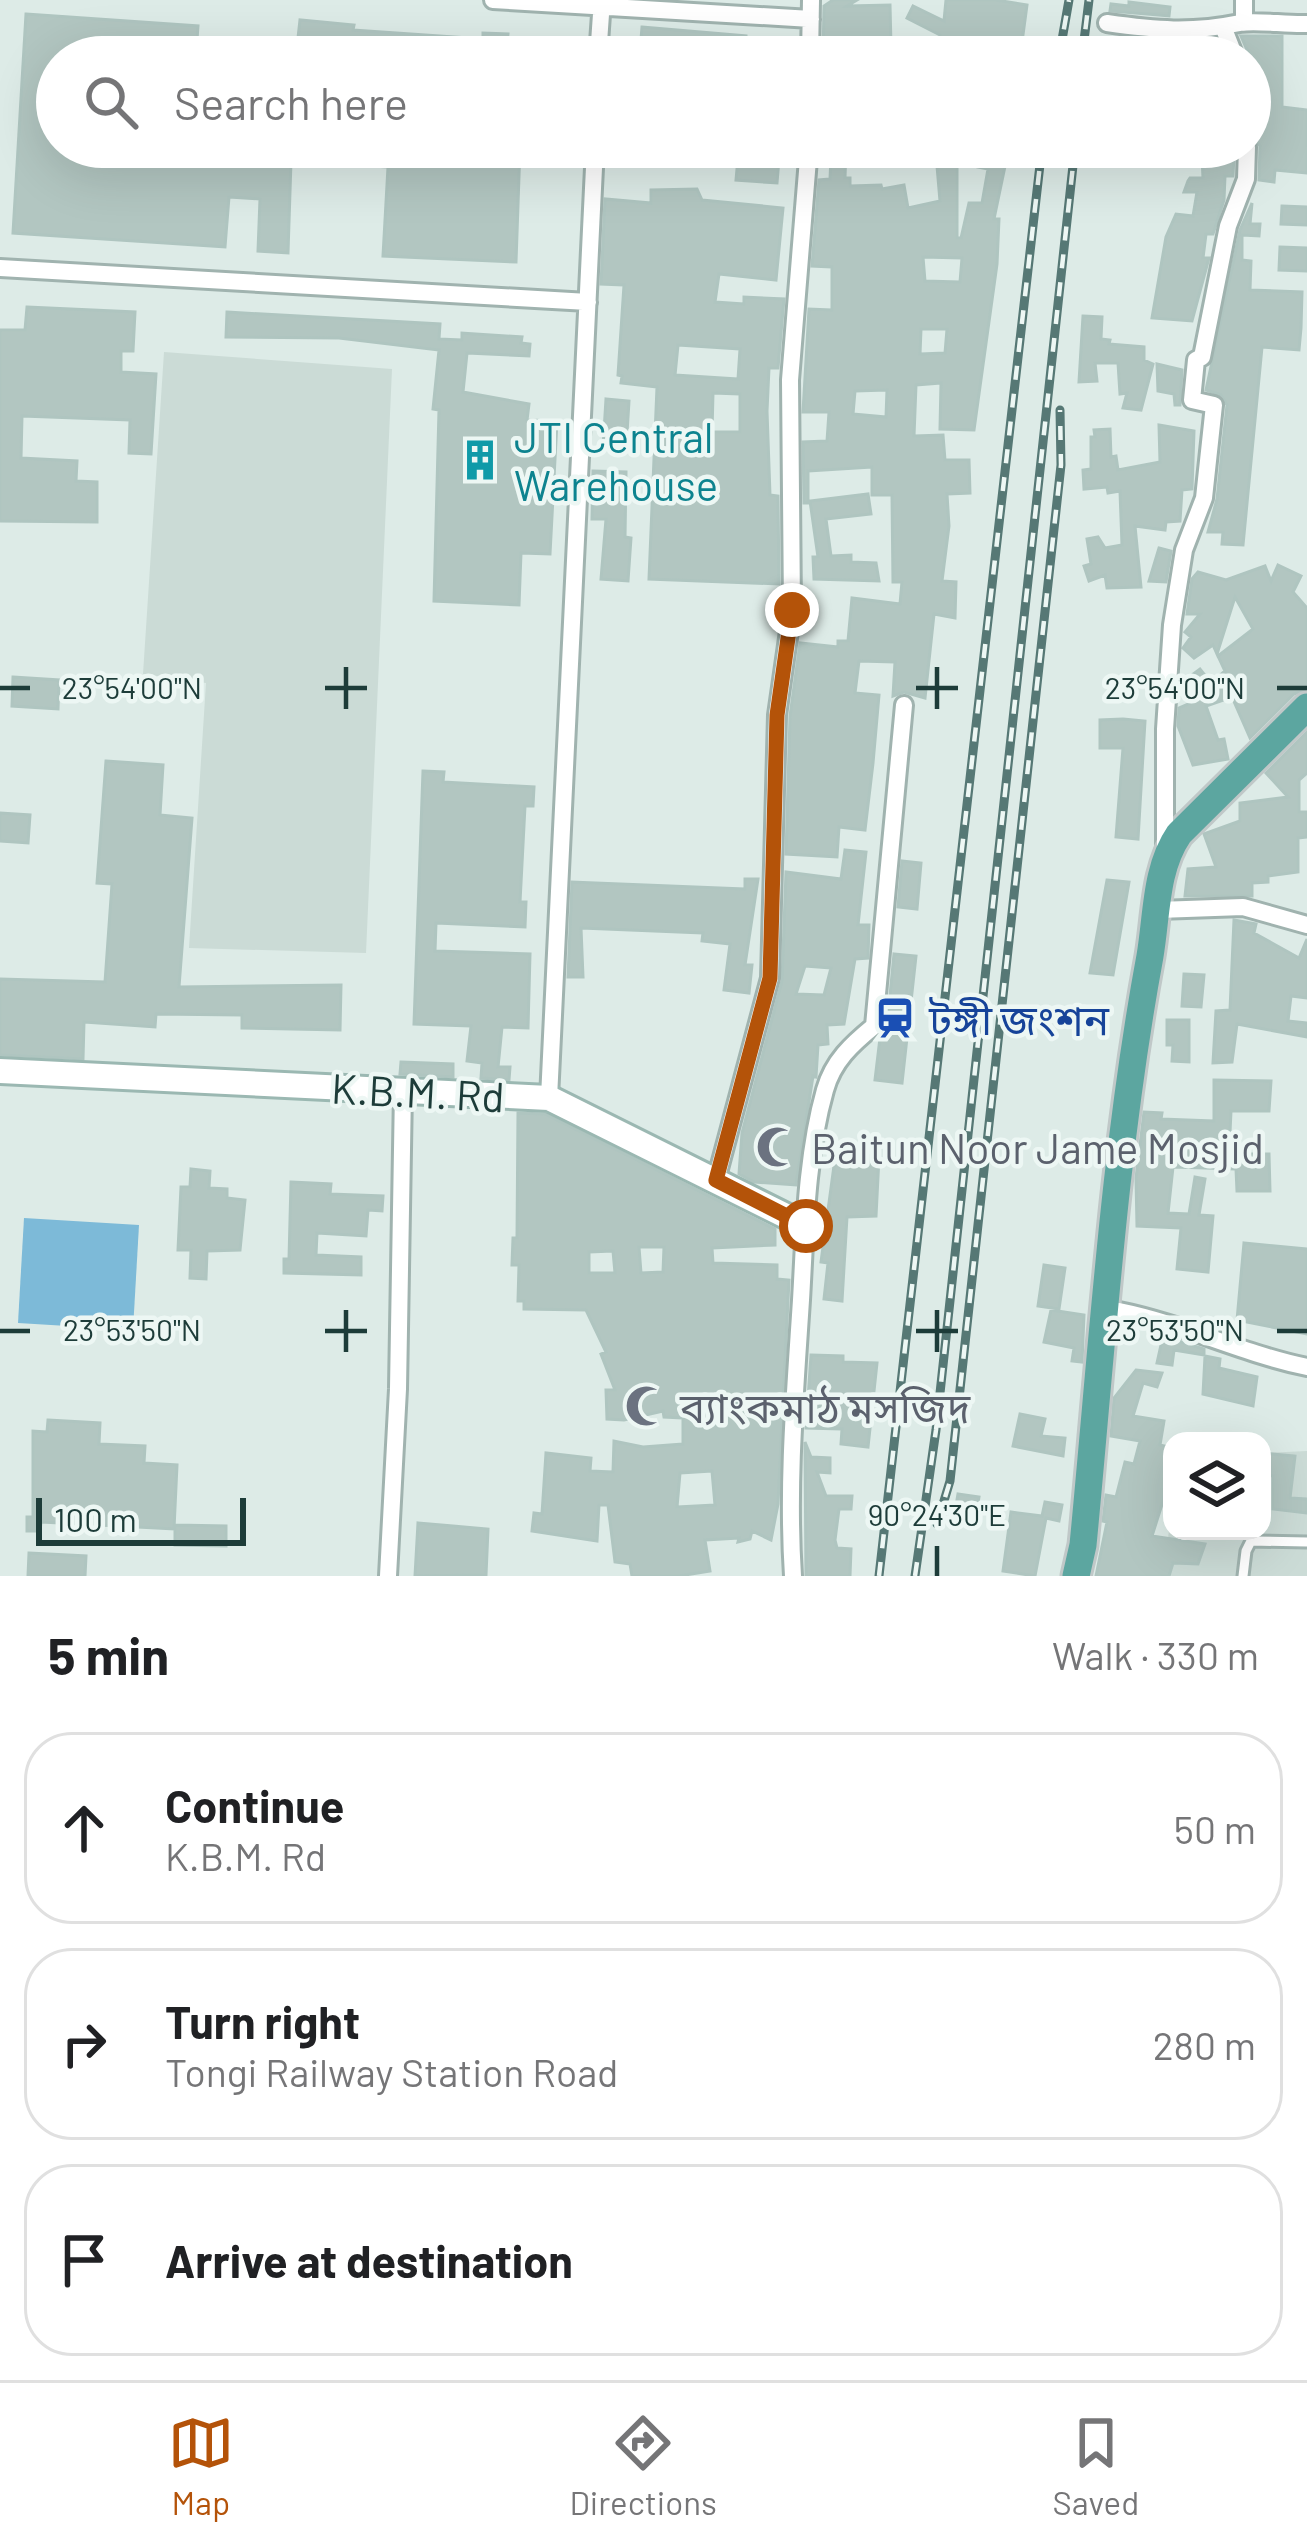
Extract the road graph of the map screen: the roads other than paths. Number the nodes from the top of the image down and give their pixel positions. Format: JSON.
{"nodes":[{"id":1,"x":493,"y":0,"type":"edge"},
{"id":2,"x":1244,"y":0,"type":"edge"},
{"id":3,"x":602,"y":3,"type":"edge"},
{"id":4,"x":811,"y":9,"type":"edge"},
{"id":5,"x":1244,"y":22,"type":"junction"},
{"id":6,"x":1106,"y":23,"type":"dead end"},
{"id":7,"x":1307,"y":24,"type":"edge"},
{"id":8,"x":1224,"y":29,"type":"junction"},
{"id":9,"x":600,"y":36,"type":"edge"},
{"id":10,"x":1227,"y":36,"type":"edge"},
{"id":11,"x":594,"y":168,"type":"edge"},
{"id":12,"x":807,"y":168,"type":"edge"},
{"id":13,"x":1246,"y":168,"type":"edge"},
{"id":14,"x":0,"y":268,"type":"edge"},
{"id":15,"x":588,"y":302,"type":"junction"},
{"id":16,"x":904,"y":705,"type":"dead end"},
{"id":17,"x":1307,"y":707,"type":"edge"},
{"id":18,"x":1164,"y":860,"type":"junction"},
{"id":19,"x":1158,"y":910,"type":"junction"},
{"id":20,"x":1307,"y":925,"type":"edge"},
{"id":21,"x":1138,"y":1023,"type":"junction"},
{"id":22,"x":0,"y":1071,"type":"edge"},
{"id":23,"x":403,"y":1090,"type":"junction"},
{"id":24,"x":549,"y":1098,"type":"junction"},
{"id":25,"x":716,"y":1180,"type":"junction"},
{"id":26,"x":806,"y":1226,"type":"junction"},
{"id":27,"x":1120,"y":1311,"type":"junction"},
{"id":28,"x":1307,"y":1367,"type":"edge"},
{"id":29,"x":1307,"y":1542,"type":"edge"},
{"id":30,"x":388,"y":1576,"type":"edge"},
{"id":31,"x":793,"y":1576,"type":"edge"},
{"id":32,"x":1059,"y":1576,"type":"edge"},
{"id":33,"x":1076,"y":1576,"type":"edge"},
{"id":34,"x":1090,"y":1576,"type":"edge"},
{"id":35,"x":1243,"y":1576,"type":"edge"}],
"edges":[{"from":1,"to":3,"type":"street"},
{"from":2,"to":5,"type":"street"},
{"from":3,"to":4,"type":"street"},
{"from":3,"to":9,"type":"street"},
{"from":5,"to":7,"type":"street"},
{"from":5,"to":8,"type":"street"},
{"from":6,"to":8,"type":"street"},
{"from":8,"to":10,"type":"street"},
{"from":11,"to":15,"type":"street"},
{"from":12,"to":25,"type":"street"},
{"from":13,"to":18,"type":"street"},
{"from":14,"to":15,"type":"street"},
{"from":15,"to":24,"type":"street"},
{"from":16,"to":26,"type":"street"},
{"from":17,"to":18,"type":"main road"},
{"from":18,"to":19,"type":"main road"},
{"from":19,"to":20,"type":"street"},
{"from":19,"to":21,"type":"main road"},
{"from":21,"to":27,"type":"main road"},
{"from":21,"to":32,"type":"main road"},
{"from":21,"to":33,"type":"main road"},
{"from":22,"to":23,"type":"street","name":"K.B.M. Rd"},
{"from":23,"to":24,"type":"street","name":"K.B.M. Rd"},
{"from":23,"to":30,"type":"street"},
{"from":24,"to":25,"type":"street","name":"K.B.M. Rd"},
{"from":25,"to":26,"type":"street","name":"K.B.M. Rd"},
{"from":26,"to":31,"type":"street"},
{"from":27,"to":28,"type":"street"},
{"from":27,"to":34,"type":"main road"},
{"from":29,"to":35,"type":"lane"}]}
